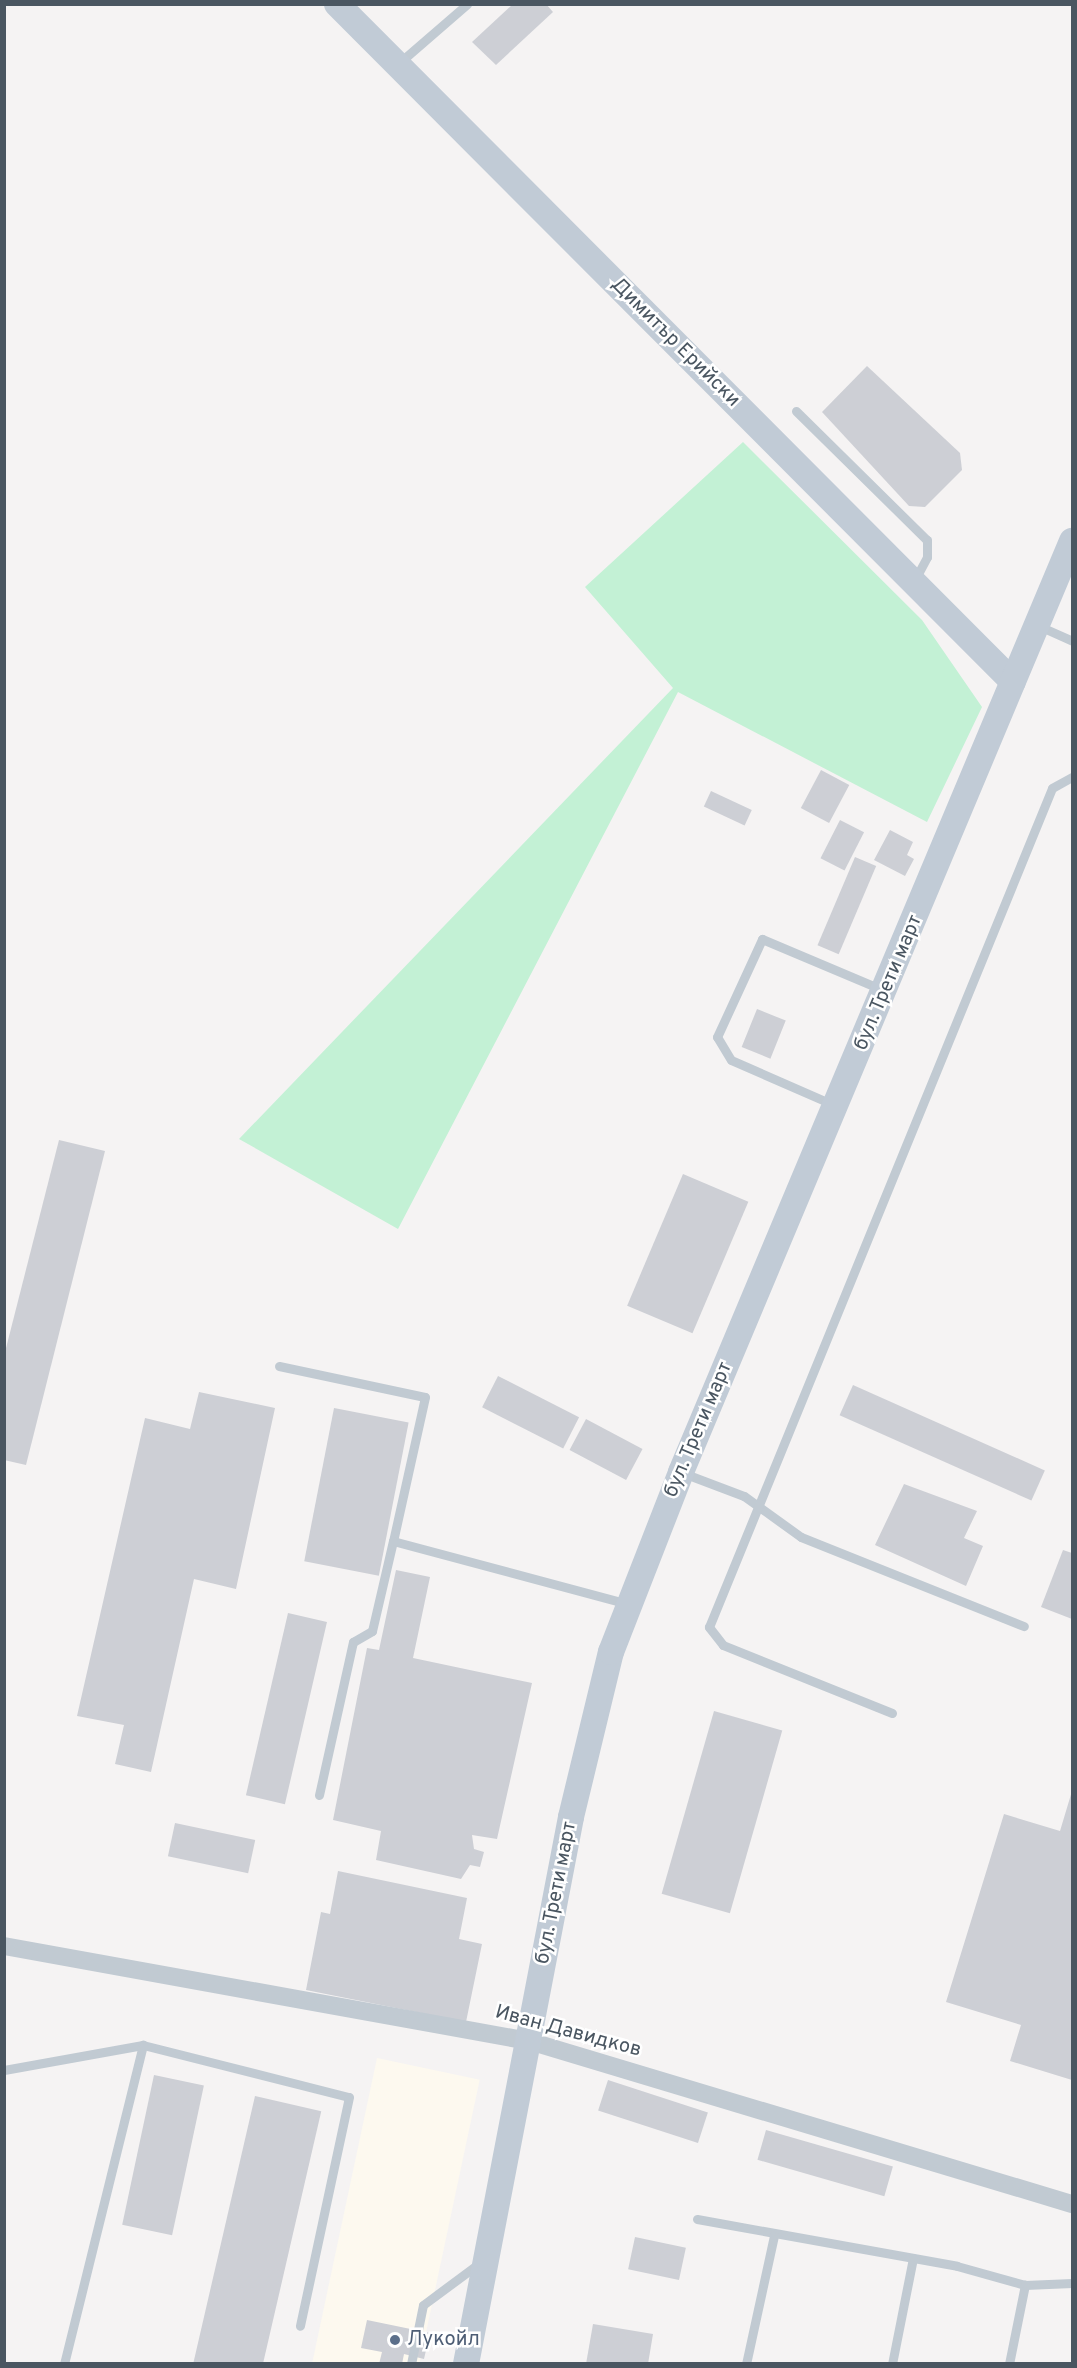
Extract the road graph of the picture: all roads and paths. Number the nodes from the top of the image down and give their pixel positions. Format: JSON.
{"nodes":[{"id":1,"x":337,"y":4,"type":"edge"},
{"id":2,"x":467,"y":4,"type":"edge"},
{"id":3,"x":397,"y":64,"type":"junction"},
{"id":4,"x":796,"y":411,"type":"dead end"},
{"id":5,"x":1072,"y":541,"type":"edge"},
{"id":6,"x":913,"y":582,"type":"junction"},
{"id":7,"x":1037,"y":625,"type":"junction"},
{"id":8,"x":1072,"y":641,"type":"edge"},
{"id":9,"x":1013,"y":682,"type":"junction"},
{"id":10,"x":1072,"y":777,"type":"edge"},
{"id":11,"x":885,"y":991,"type":"junction"},
{"id":12,"x":837,"y":1107,"type":"junction"},
{"id":13,"x":279,"y":1366,"type":"dead end"},
{"id":14,"x":681,"y":1473,"type":"junction"},
{"id":15,"x":758,"y":1504,"type":"junction"},
{"id":16,"x":393,"y":1541,"type":"junction"},
{"id":17,"x":628,"y":1604,"type":"junction"},
{"id":18,"x":1023,"y":1626,"type":"dead end"},
{"id":19,"x":892,"y":1713,"type":"dead end"},
{"id":20,"x":319,"y":1795,"type":"dead end"},
{"id":21,"x":4,"y":1946,"type":"edge"},
{"id":22,"x":529,"y":2041,"type":"junction"},
{"id":23,"x":143,"y":2045,"type":"junction"},
{"id":24,"x":4,"y":2070,"type":"edge"},
{"id":25,"x":1072,"y":2204,"type":"edge"},
{"id":26,"x":697,"y":2219,"type":"dead end"},
{"id":27,"x":774,"y":2236,"type":"junction"},
{"id":28,"x":488,"y":2257,"type":"junction"},
{"id":29,"x":914,"y":2258,"type":"junction"},
{"id":30,"x":1072,"y":2283,"type":"edge"},
{"id":31,"x":1025,"y":2285,"type":"junction"},
{"id":32,"x":300,"y":2326,"type":"dead end"},
{"id":33,"x":64,"y":2364,"type":"edge"},
{"id":34,"x":411,"y":2364,"type":"edge"},
{"id":35,"x":466,"y":2364,"type":"edge"},
{"id":36,"x":746,"y":2364,"type":"edge"},
{"id":37,"x":892,"y":2364,"type":"edge"},
{"id":38,"x":1009,"y":2364,"type":"edge"}],
"edges":[{"from":1,"to":3,"type":"main road","name":"Димитър Ерийски"},
{"from":2,"to":3,"type":"lane"},
{"from":3,"to":6,"type":"main road","name":"Димитър Ерийски"},
{"from":4,"to":6,"type":"lane"},
{"from":5,"to":7,"type":"main road","name":"бул. Трети март"},
{"from":6,"to":9,"type":"main road","name":"Димитър Ерийски"},
{"from":7,"to":8,"type":"lane"},
{"from":7,"to":9,"type":"main road","name":"бул. Трети март"},
{"from":9,"to":11,"type":"main road","name":"бул. Трети март"},
{"from":10,"to":15,"type":"lane"},
{"from":11,"to":12,"type":"main road","name":"бул. Трети март"},
{"from":11,"to":12,"type":"lane"},
{"from":12,"to":14,"type":"main road","name":"бул. Трети март"},
{"from":13,"to":16,"type":"lane"},
{"from":14,"to":15,"type":"lane"},
{"from":14,"to":17,"type":"main road","name":"бул. Трети март"},
{"from":15,"to":18,"type":"lane"},
{"from":15,"to":19,"type":"lane"},
{"from":16,"to":17,"type":"lane"},
{"from":16,"to":20,"type":"lane"},
{"from":17,"to":22,"type":"main road","name":"бул. Трети март"},
{"from":21,"to":22,"type":"street","name":"Иван Давидков"},
{"from":22,"to":25,"type":"street","name":"Иван Давидков"},
{"from":22,"to":28,"type":"main road","name":"бул. Трети март"},
{"from":23,"to":24,"type":"lane"},
{"from":23,"to":32,"type":"lane"},
{"from":23,"to":33,"type":"lane"},
{"from":26,"to":27,"type":"lane"},
{"from":27,"to":29,"type":"lane"},
{"from":27,"to":36,"type":"lane"},
{"from":28,"to":34,"type":"lane"},
{"from":28,"to":35,"type":"main road","name":"бул. Трети март"},
{"from":29,"to":31,"type":"lane"},
{"from":29,"to":37,"type":"lane"},
{"from":30,"to":31,"type":"lane"},
{"from":31,"to":38,"type":"lane"}]}
